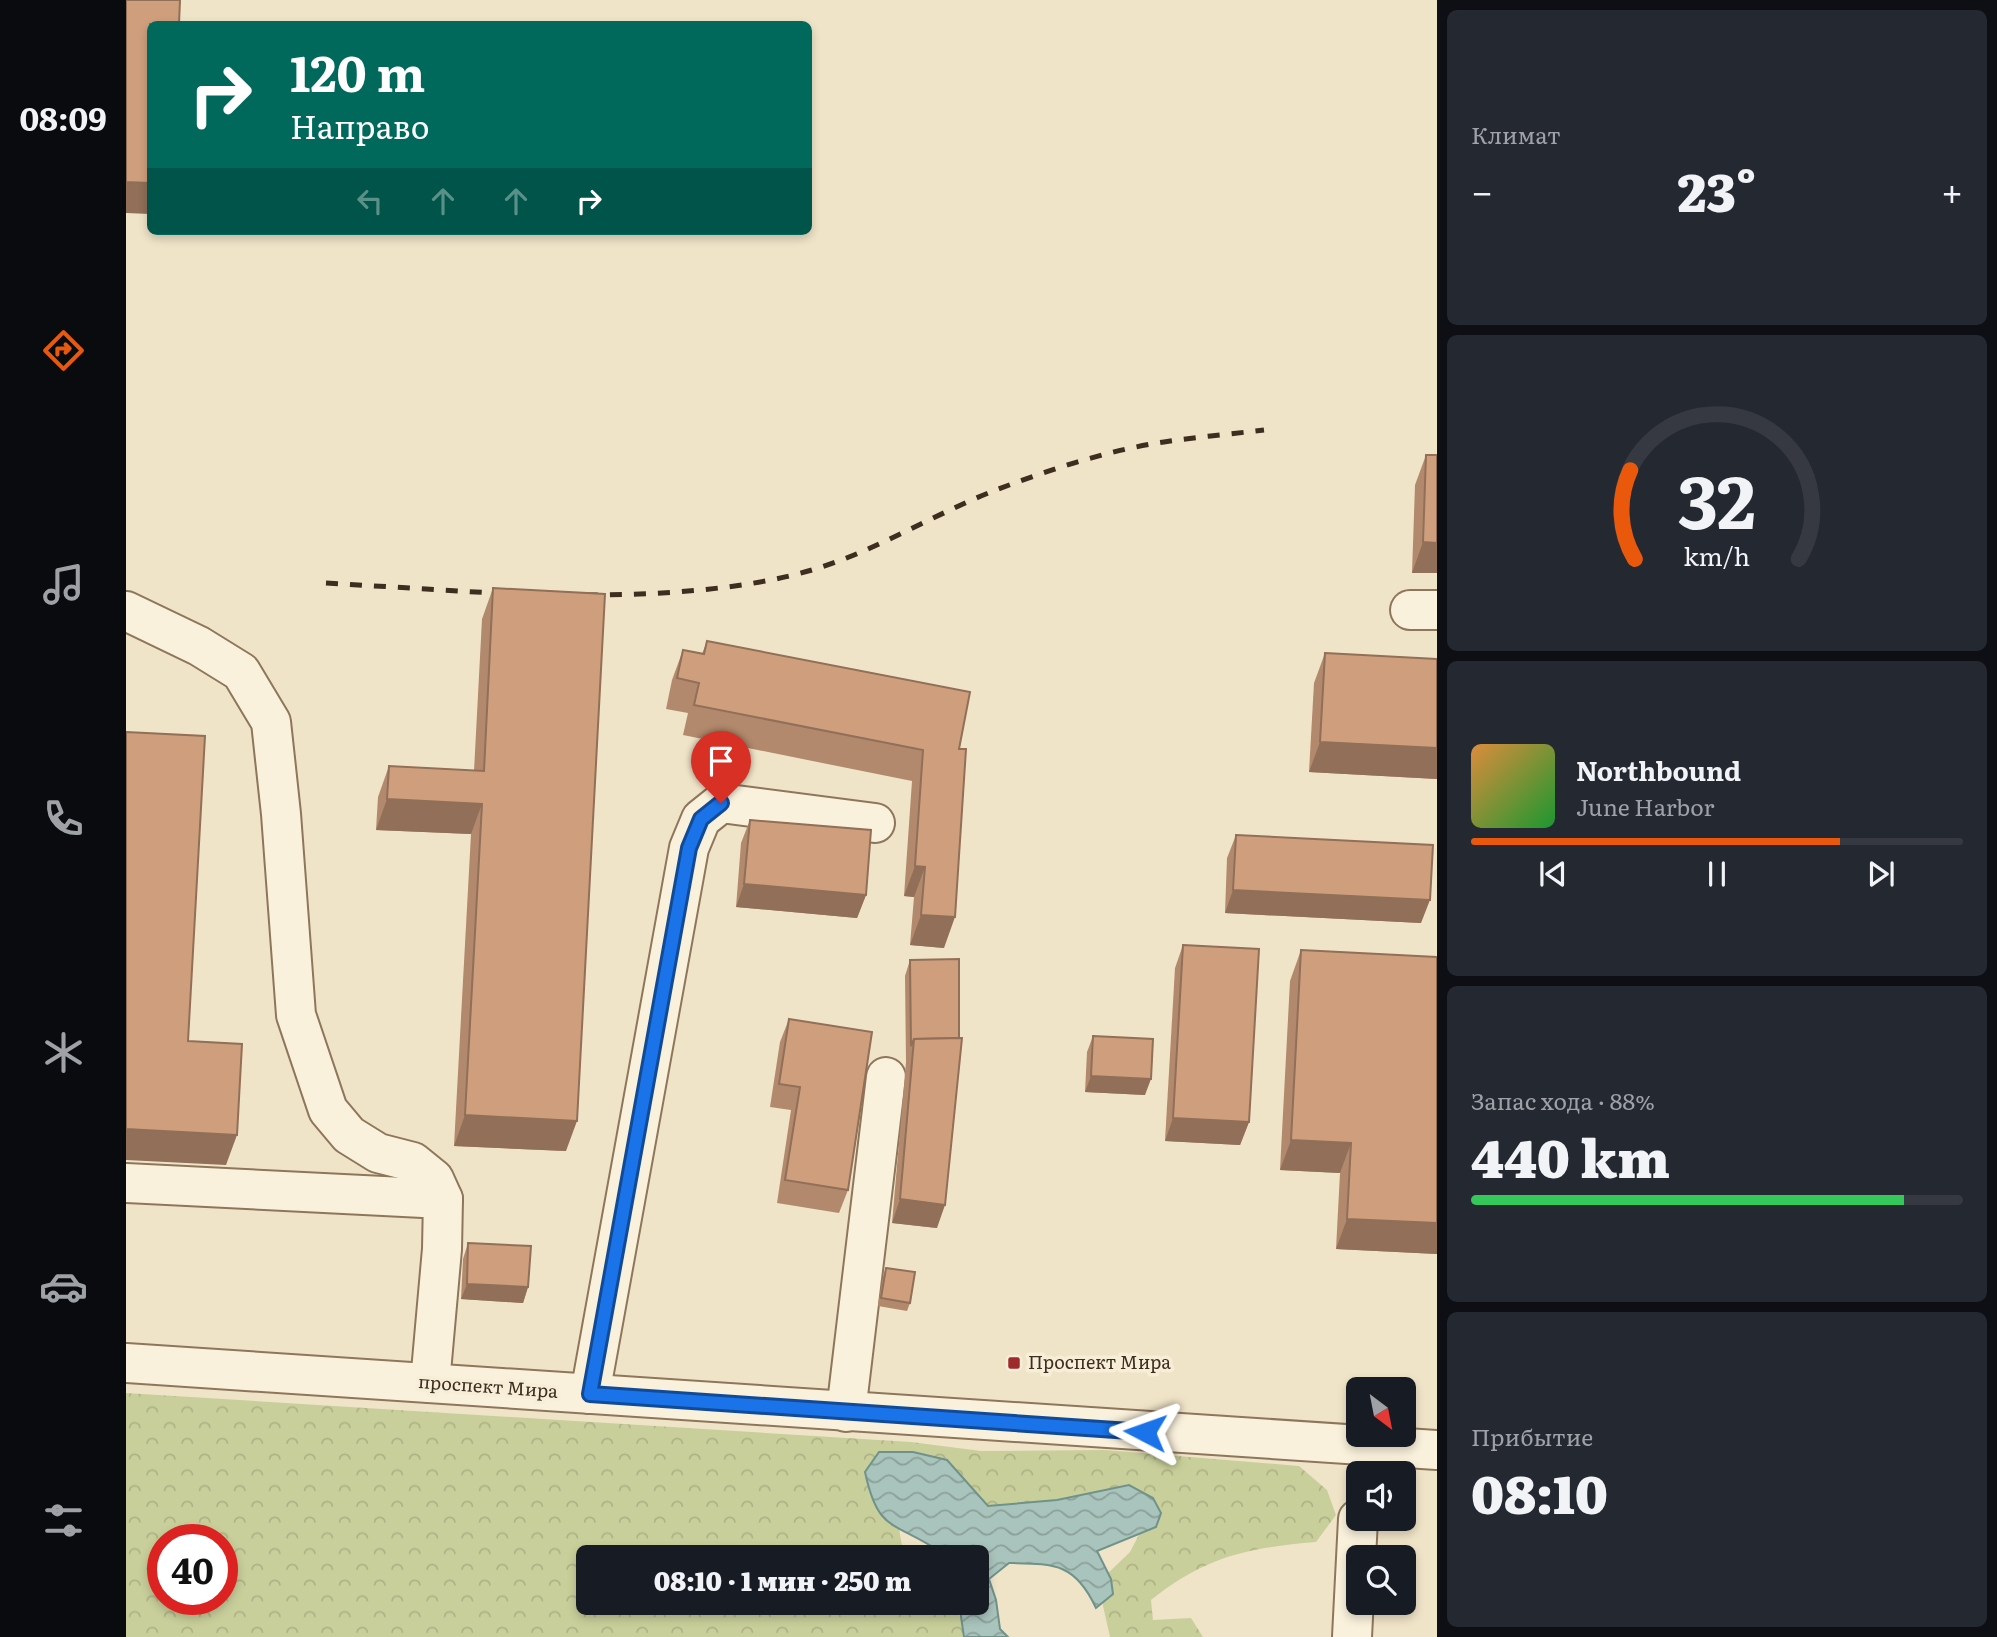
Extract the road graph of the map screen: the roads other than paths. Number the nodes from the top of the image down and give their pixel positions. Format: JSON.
{"nodes":[{"id":1,"x":126,"y":611,"type":"edge"},
{"id":2,"x":875,"y":822,"type":"dead end"},
{"id":3,"x":886,"y":1077,"type":"dead end"},
{"id":4,"x":126,"y":1183,"type":"edge"},
{"id":5,"x":443,"y":1199,"type":"junction"},
{"id":6,"x":126,"y":1363,"type":"edge"},
{"id":7,"x":430,"y":1383,"type":"junction"},
{"id":8,"x":590,"y":1394,"type":"junction"},
{"id":9,"x":846,"y":1412,"type":"junction"},
{"id":10,"x":1437,"y":1450,"type":"edge"},
{"id":11,"x":1361,"y":1460,"type":"edge"},
{"id":12,"x":1357,"y":1531,"type":"edge"},
{"id":13,"x":1352,"y":1637,"type":"edge"}],
"edges":[{"from":1,"to":5,"type":"street"},
{"from":2,"to":8,"type":"street"},
{"from":3,"to":9,"type":"street"},
{"from":4,"to":5,"type":"street"},
{"from":5,"to":7,"type":"street"},
{"from":6,"to":7,"type":"street","name":"проспект Мира"},
{"from":7,"to":8,"type":"street","name":"проспект Мира"},
{"from":8,"to":9,"type":"street","name":"проспект Мира"},
{"from":9,"to":11,"type":"street","name":"проспект Мира"},
{"from":10,"to":11,"type":"street","name":"проспект Мира"},
{"from":12,"to":13,"type":"street"}]}
